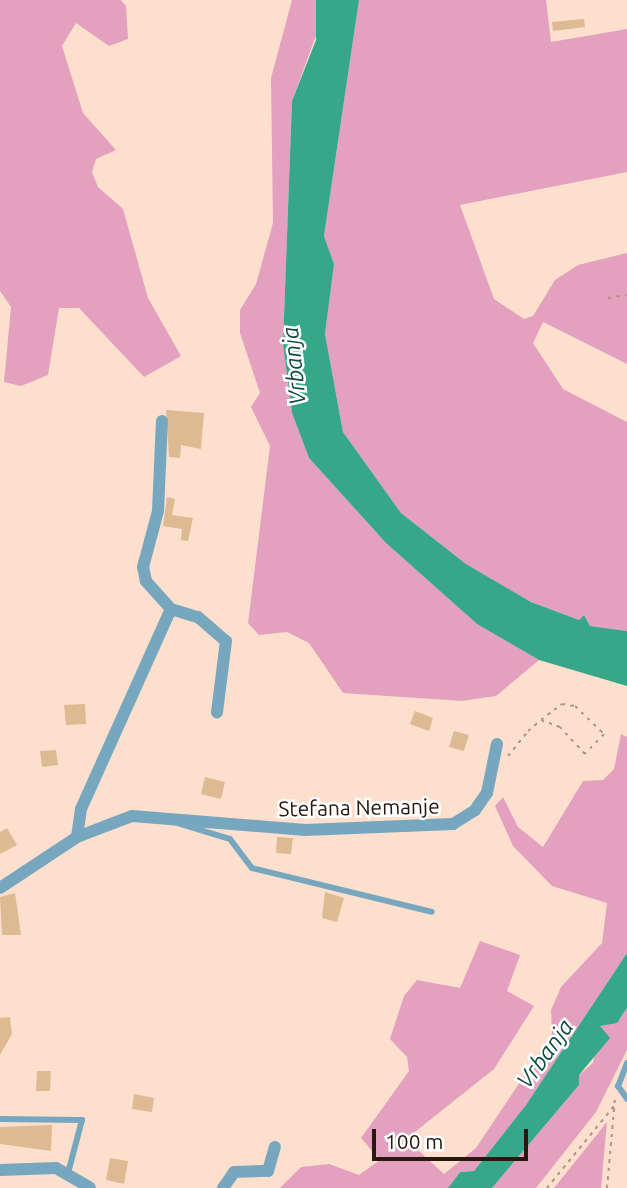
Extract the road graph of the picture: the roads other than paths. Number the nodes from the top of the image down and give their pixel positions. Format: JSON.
{"nodes":[{"id":1,"x":162,"y":421,"type":"dead end"},
{"id":2,"x":171,"y":609,"type":"junction"},
{"id":3,"x":217,"y":712,"type":"dead end"},
{"id":4,"x":497,"y":744,"type":"dead end"},
{"id":5,"x":170,"y":818,"type":"junction"},
{"id":6,"x":77,"y":837,"type":"junction"},
{"id":7,"x":0,"y":888,"type":"edge"},
{"id":8,"x":432,"y":912,"type":"dead end"},
{"id":9,"x":627,"y":1063,"type":"edge"},
{"id":10,"x":627,"y":1099,"type":"edge"},
{"id":11,"x":0,"y":1119,"type":"edge"},
{"id":12,"x":275,"y":1147,"type":"dead end"},
{"id":13,"x":0,"y":1170,"type":"edge"},
{"id":14,"x":68,"y":1173,"type":"junction"},
{"id":15,"x":90,"y":1188,"type":"edge"},
{"id":16,"x":223,"y":1188,"type":"edge"}],
"edges":[{"from":1,"to":2,"type":"street"},
{"from":2,"to":3,"type":"street"},
{"from":2,"to":6,"type":"street"},
{"from":4,"to":5,"type":"street","name":"Stefana Nemanje"},
{"from":5,"to":6,"type":"street","name":"Stefana Nemanje"},
{"from":5,"to":8,"type":"lane","name":"Stefana Nemanje"},
{"from":6,"to":7,"type":"street","name":"Stefana Nemanje"},
{"from":9,"to":10,"type":"lane"},
{"from":11,"to":14,"type":"lane"},
{"from":12,"to":16,"type":"street"},
{"from":13,"to":14,"type":"street"},
{"from":14,"to":15,"type":"street"}]}
